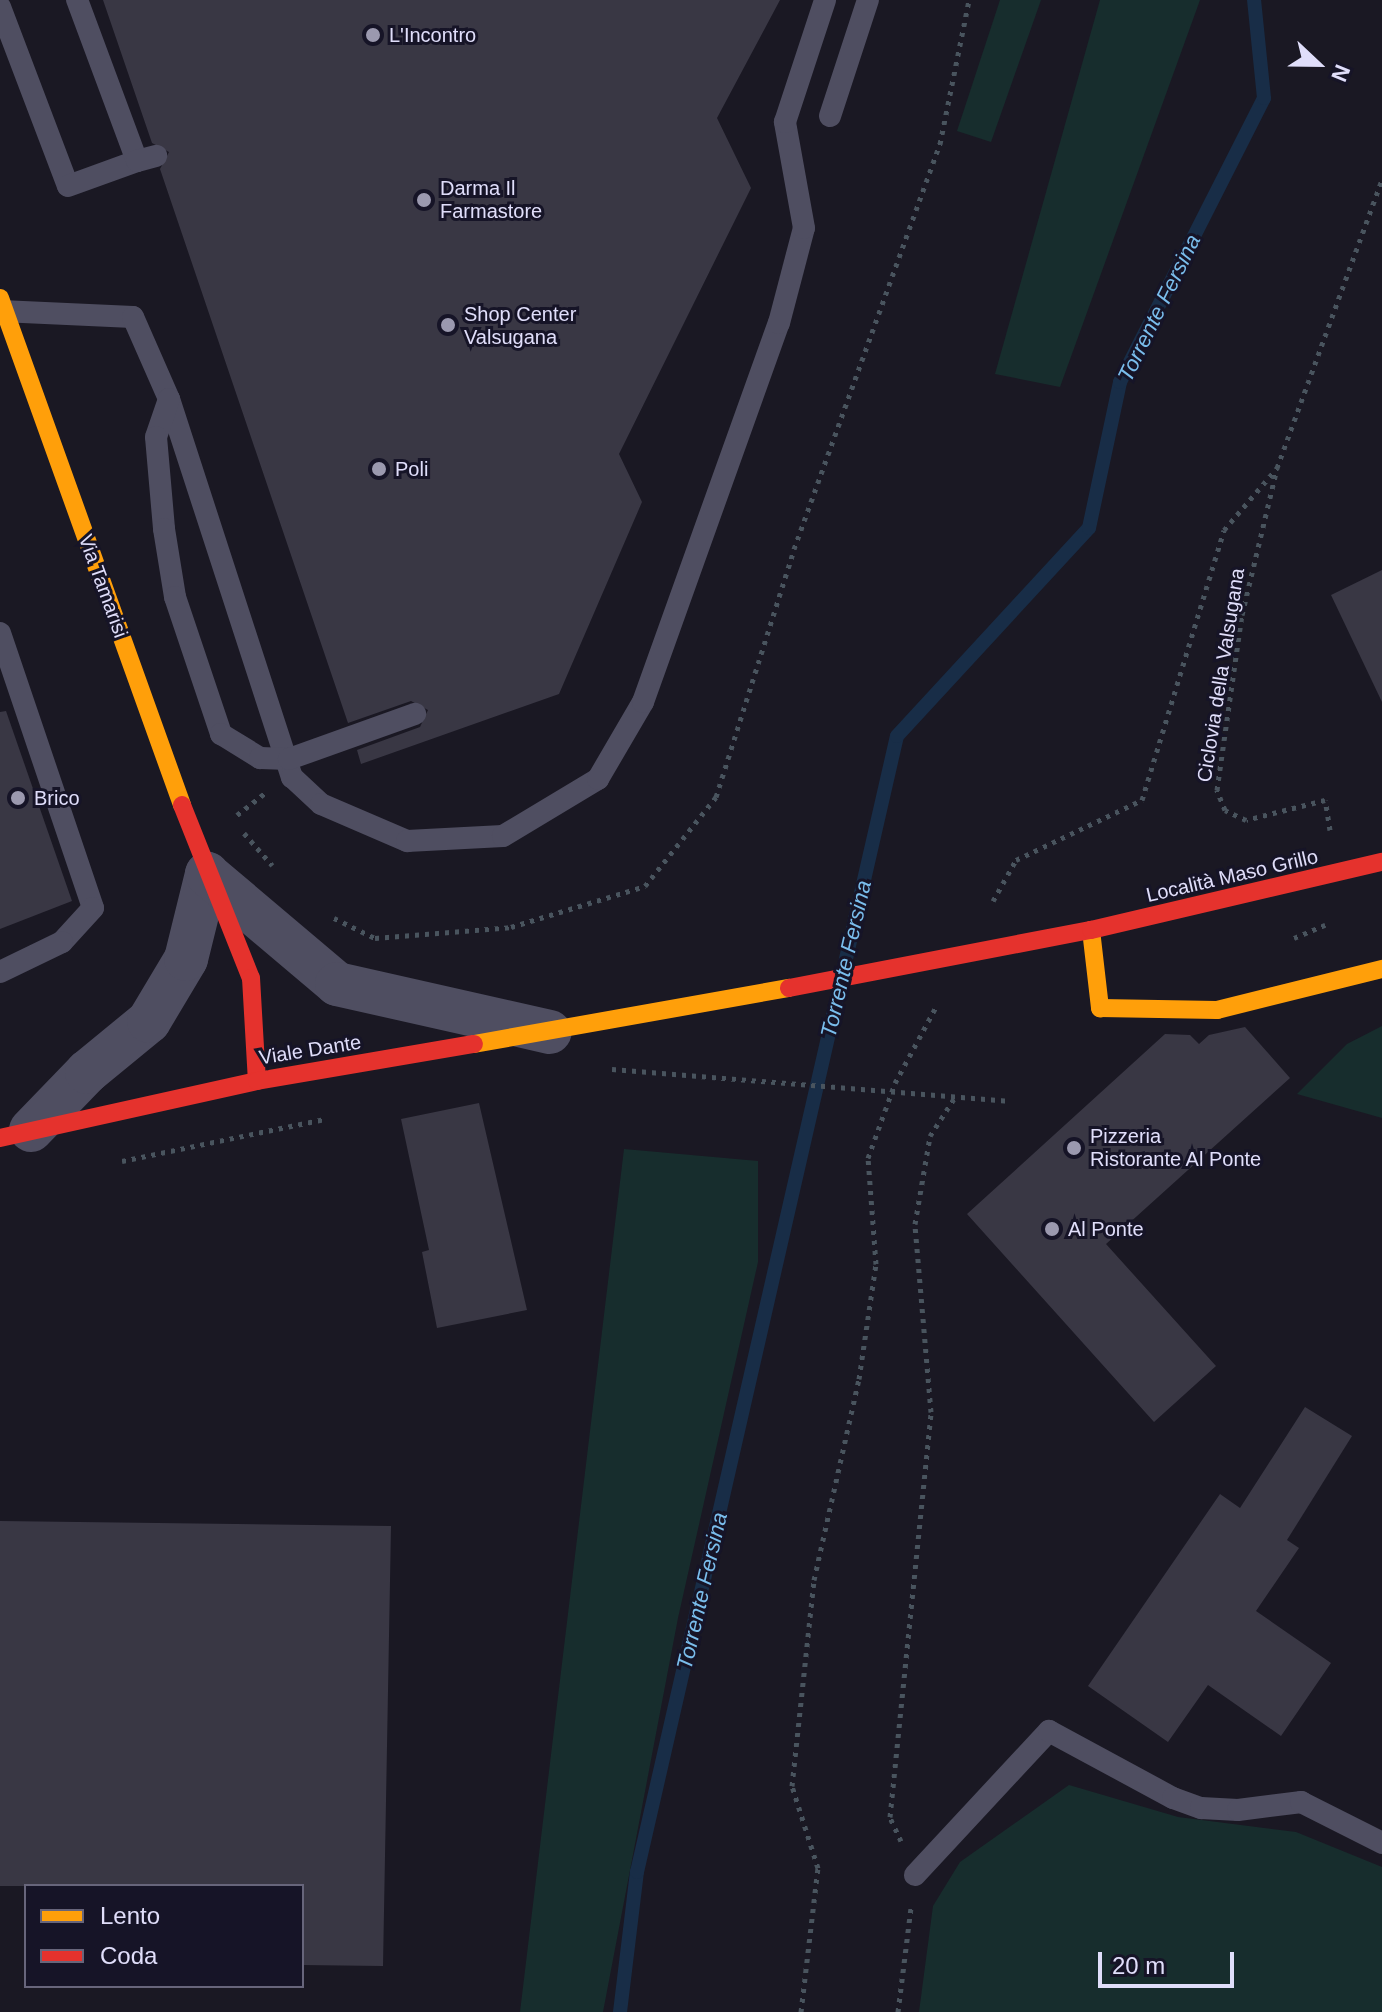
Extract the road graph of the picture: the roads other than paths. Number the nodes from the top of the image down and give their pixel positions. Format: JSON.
{"nodes":[{"id":1,"x":77,"y":0,"type":"edge"},
{"id":2,"x":825,"y":0,"type":"edge"},
{"id":3,"x":868,"y":0,"type":"edge"},
{"id":4,"x":0,"y":7,"type":"edge"},
{"id":5,"x":830,"y":116,"type":"dead end"},
{"id":6,"x":1,"y":306,"type":"edge"},
{"id":7,"x":169,"y":399,"type":"junction"},
{"id":8,"x":0,"y":633,"type":"edge"},
{"id":9,"x":415,"y":714,"type":"dead end"},
{"id":10,"x":1382,"y":862,"type":"edge"},
{"id":11,"x":207,"y":874,"type":"junction"},
{"id":12,"x":1091,"y":930,"type":"junction"},
{"id":13,"x":1382,"y":969,"type":"edge"},
{"id":14,"x":0,"y":972,"type":"edge"},
{"id":15,"x":630,"y":1018,"type":"joint"},
{"id":16,"x":552,"y":1032,"type":"junction"},
{"id":17,"x":257,"y":1081,"type":"junction"},
{"id":18,"x":15,"y":1134,"type":"edge"},
{"id":19,"x":1382,"y":1843,"type":"edge"},
{"id":20,"x":915,"y":1875,"type":"road end"}],
"edges":[{"from":1,"to":4,"type":"lane"},
{"from":2,"to":7,"type":"lane"},
{"from":3,"to":5,"type":"lane"},
{"from":6,"to":7,"type":"lane"},
{"from":6,"to":11,"type":"main road","name":"Via Tamarisi"},
{"from":7,"to":9,"type":"lane"},
{"from":8,"to":14,"type":"lane"},
{"from":10,"to":12,"type":"main road","name":"Località Maso Grillo"},
{"from":11,"to":16,"type":"street"},
{"from":11,"to":17,"type":"main road","name":"Via Tamarisi"},
{"from":11,"to":18,"type":"street"},
{"from":12,"to":13,"type":"main road"},
{"from":12,"to":15,"type":"main road","name":"Località Maso Grillo"},
{"from":15,"to":16,"type":"main road","name":"Viale Dante"},
{"from":16,"to":17,"type":"main road","name":"Viale Dante"},
{"from":17,"to":18,"type":"main road","name":"Viale Dante"},
{"from":19,"to":20,"type":"lane"}]}
